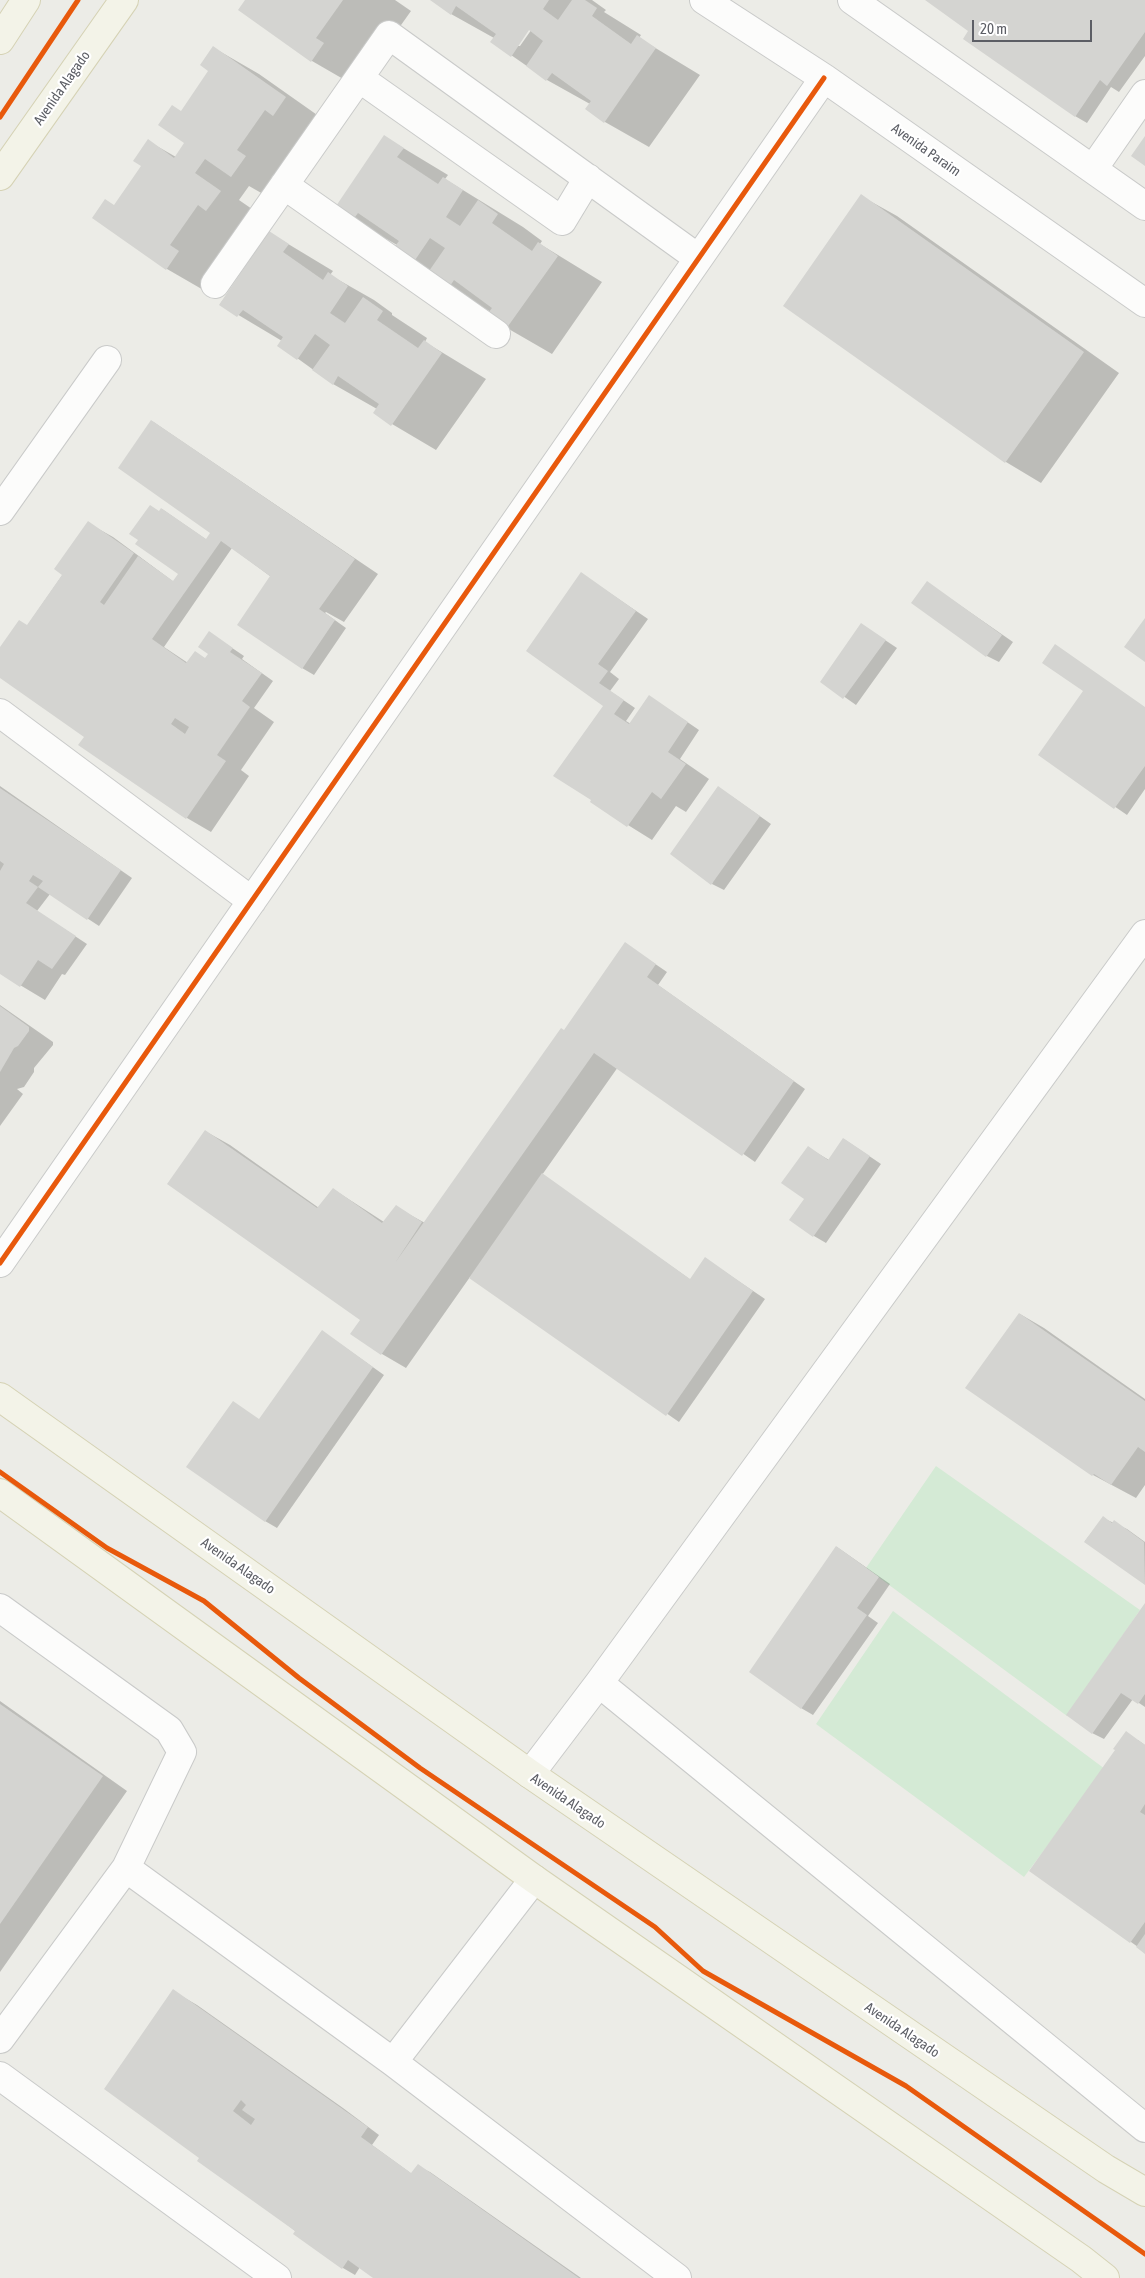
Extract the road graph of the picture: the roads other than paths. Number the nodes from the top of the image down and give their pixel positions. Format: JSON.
{"nodes":[{"id":1,"x":26,"y":0,"type":"edge"},
{"id":2,"x":124,"y":0,"type":"edge"},
{"id":3,"x":704,"y":0,"type":"edge"},
{"id":4,"x":859,"y":2,"type":"edge"},
{"id":5,"x":0,"y":40,"type":"edge"},
{"id":6,"x":359,"y":78,"type":"junction"},
{"id":7,"x":824,"y":78,"type":"junction"},
{"id":8,"x":1145,"y":94,"type":"edge"},
{"id":9,"x":1093,"y":169,"type":"junction"},
{"id":10,"x":0,"y":176,"type":"edge"},
{"id":11,"x":588,"y":178,"type":"junction"},
{"id":12,"x":284,"y":186,"type":"junction"},
{"id":13,"x":1145,"y":206,"type":"edge"},
{"id":14,"x":698,"y":258,"type":"junction"},
{"id":15,"x":215,"y":284,"type":"dead end"},
{"id":16,"x":1139,"y":292,"type":"edge"},
{"id":17,"x":496,"y":334,"type":"dead end"},
{"id":18,"x":107,"y":360,"type":"dead end"},
{"id":19,"x":0,"y":511,"type":"edge"},
{"id":20,"x":0,"y":713,"type":"edge"},
{"id":21,"x":252,"y":901,"type":"junction"},
{"id":22,"x":1145,"y":934,"type":"edge"},
{"id":23,"x":0,"y":1264,"type":"edge"},
{"id":24,"x":0,"y":1397,"type":"edge"},
{"id":25,"x":0,"y":1493,"type":"edge"},
{"id":26,"x":0,"y":1608,"type":"edge"},
{"id":27,"x":599,"y":1683,"type":"junction"},
{"id":28,"x":530,"y":1774,"type":"junction"},
{"id":29,"x":126,"y":1868,"type":"junction"},
{"id":30,"x":534,"y":1879,"type":"junction"},
{"id":31,"x":0,"y":2039,"type":"edge"},
{"id":32,"x":393,"y":2062,"type":"junction"},
{"id":33,"x":0,"y":2076,"type":"edge"},
{"id":34,"x":1145,"y":2128,"type":"edge"},
{"id":35,"x":1145,"y":2192,"type":"edge"},
{"id":36,"x":277,"y":2278,"type":"edge"},
{"id":37,"x":677,"y":2278,"type":"edge"},
{"id":38,"x":1105,"y":2278,"type":"edge"}],
"edges":[{"from":1,"to":5,"type":"main road"},
{"from":2,"to":10,"type":"main road","name":"Avenida Alagado"},
{"from":3,"to":7,"type":"street","name":"Avenida Paraim"},
{"from":4,"to":9,"type":"street"},
{"from":6,"to":11,"type":"street"},
{"from":6,"to":11,"type":"street"},
{"from":6,"to":12,"type":"street"},
{"from":7,"to":14,"type":"street"},
{"from":7,"to":16,"type":"street","name":"Avenida Paraim"},
{"from":8,"to":9,"type":"street"},
{"from":9,"to":13,"type":"street"},
{"from":11,"to":14,"type":"street"},
{"from":12,"to":15,"type":"street"},
{"from":12,"to":17,"type":"street"},
{"from":14,"to":21,"type":"street"},
{"from":18,"to":19,"type":"street"},
{"from":20,"to":21,"type":"street"},
{"from":21,"to":23,"type":"street"},
{"from":22,"to":27,"type":"street"},
{"from":24,"to":28,"type":"main road","name":"Avenida Alagado"},
{"from":25,"to":30,"type":"main road"},
{"from":26,"to":29,"type":"street"},
{"from":27,"to":28,"type":"street"},
{"from":27,"to":34,"type":"street"},
{"from":28,"to":35,"type":"main road","name":"Avenida Alagado"},
{"from":29,"to":31,"type":"street"},
{"from":29,"to":32,"type":"street"},
{"from":30,"to":32,"type":"street"},
{"from":30,"to":38,"type":"main road"},
{"from":32,"to":37,"type":"street"},
{"from":33,"to":36,"type":"street"}]}
